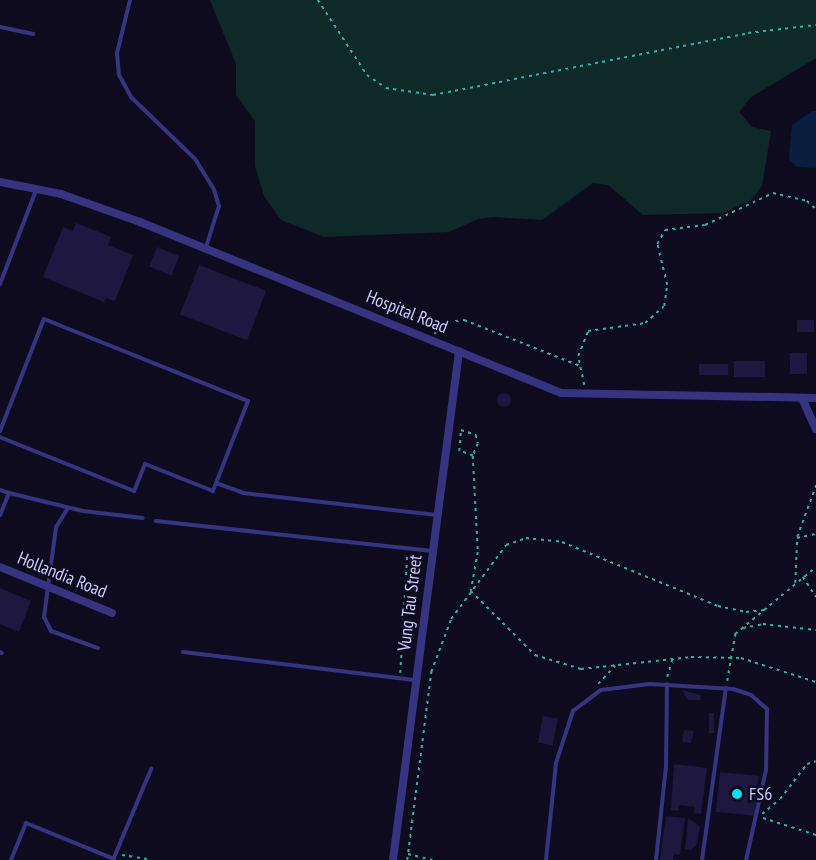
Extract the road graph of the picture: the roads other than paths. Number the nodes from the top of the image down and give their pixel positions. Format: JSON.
{"nodes":[{"id":1,"x":130,"y":0,"type":"edge"},
{"id":2,"x":0,"y":27,"type":"edge"},
{"id":3,"x":33,"y":34,"type":"dead end"},
{"id":4,"x":0,"y":182,"type":"edge"},
{"id":5,"x":37,"y":189,"type":"junction"},
{"id":6,"x":206,"y":248,"type":"junction"},
{"id":7,"x":0,"y":284,"type":"edge"},
{"id":8,"x":459,"y":351,"type":"junction"},
{"id":9,"x":802,"y":398,"type":"junction"},
{"id":10,"x":816,"y":398,"type":"edge"},
{"id":11,"x":816,"y":429,"type":"edge"},
{"id":12,"x":0,"y":431,"type":"edge"},
{"id":13,"x":0,"y":437,"type":"edge"},
{"id":14,"x":216,"y":483,"type":"junction"},
{"id":15,"x":0,"y":490,"type":"edge"},
{"id":16,"x":9,"y":493,"type":"junction"},
{"id":17,"x":68,"y":508,"type":"junction"},
{"id":18,"x":0,"y":514,"type":"edge"},
{"id":19,"x":438,"y":515,"type":"junction"},
{"id":20,"x":143,"y":518,"type":"dead end"},
{"id":21,"x":156,"y":521,"type":"dead end"},
{"id":22,"x":433,"y":551,"type":"junction"},
{"id":23,"x":0,"y":567,"type":"edge"},
{"id":24,"x":47,"y":586,"type":"junction"},
{"id":25,"x":112,"y":613,"type":"dead end"},
{"id":26,"x":98,"y":648,"type":"dead end"},
{"id":27,"x":183,"y":652,"type":"dead end"},
{"id":28,"x":416,"y":680,"type":"junction"},
{"id":29,"x":667,"y":684,"type":"junction"},
{"id":30,"x":726,"y":688,"type":"junction"},
{"id":31,"x":151,"y":769,"type":"dead end"},
{"id":32,"x":113,"y":859,"type":"edge"},
{"id":33,"x":11,"y":860,"type":"edge"},
{"id":34,"x":393,"y":860,"type":"edge"},
{"id":35,"x":546,"y":860,"type":"edge"},
{"id":36,"x":656,"y":860,"type":"edge"},
{"id":37,"x":702,"y":860,"type":"edge"},
{"id":38,"x":746,"y":860,"type":"edge"}],
"edges":[{"from":1,"to":6,"type":"lane"},
{"from":2,"to":3,"type":"lane"},
{"from":4,"to":5,"type":"street","name":"Hospital Road"},
{"from":5,"to":6,"type":"street","name":"Hospital Road"},
{"from":5,"to":7,"type":"lane"},
{"from":6,"to":8,"type":"street","name":"Hospital Road"},
{"from":8,"to":9,"type":"street","name":"Hospital Road"},
{"from":8,"to":19,"type":"street","name":"Vung Tau Street"},
{"from":9,"to":10,"type":"street","name":"Hospital Road"},
{"from":9,"to":11,"type":"street"},
{"from":12,"to":14,"type":"lane"},
{"from":13,"to":14,"type":"lane"},
{"from":14,"to":19,"type":"lane"},
{"from":15,"to":16,"type":"lane"},
{"from":16,"to":17,"type":"lane"},
{"from":16,"to":18,"type":"lane"},
{"from":17,"to":20,"type":"lane"},
{"from":17,"to":24,"type":"lane"},
{"from":19,"to":22,"type":"street","name":"Vung Tau Street"},
{"from":21,"to":22,"type":"lane"},
{"from":22,"to":28,"type":"street","name":"Vung Tau Street"},
{"from":23,"to":24,"type":"street","name":"Hollandia Road"},
{"from":24,"to":25,"type":"street","name":"Hollandia Road"},
{"from":24,"to":26,"type":"lane"},
{"from":27,"to":28,"type":"lane"},
{"from":28,"to":34,"type":"street","name":"Vung Tau Street"},
{"from":29,"to":30,"type":"lane"},
{"from":29,"to":35,"type":"lane"},
{"from":29,"to":36,"type":"lane"},
{"from":30,"to":37,"type":"lane"},
{"from":30,"to":38,"type":"lane"},
{"from":31,"to":32,"type":"lane"},
{"from":32,"to":33,"type":"lane"}]}
